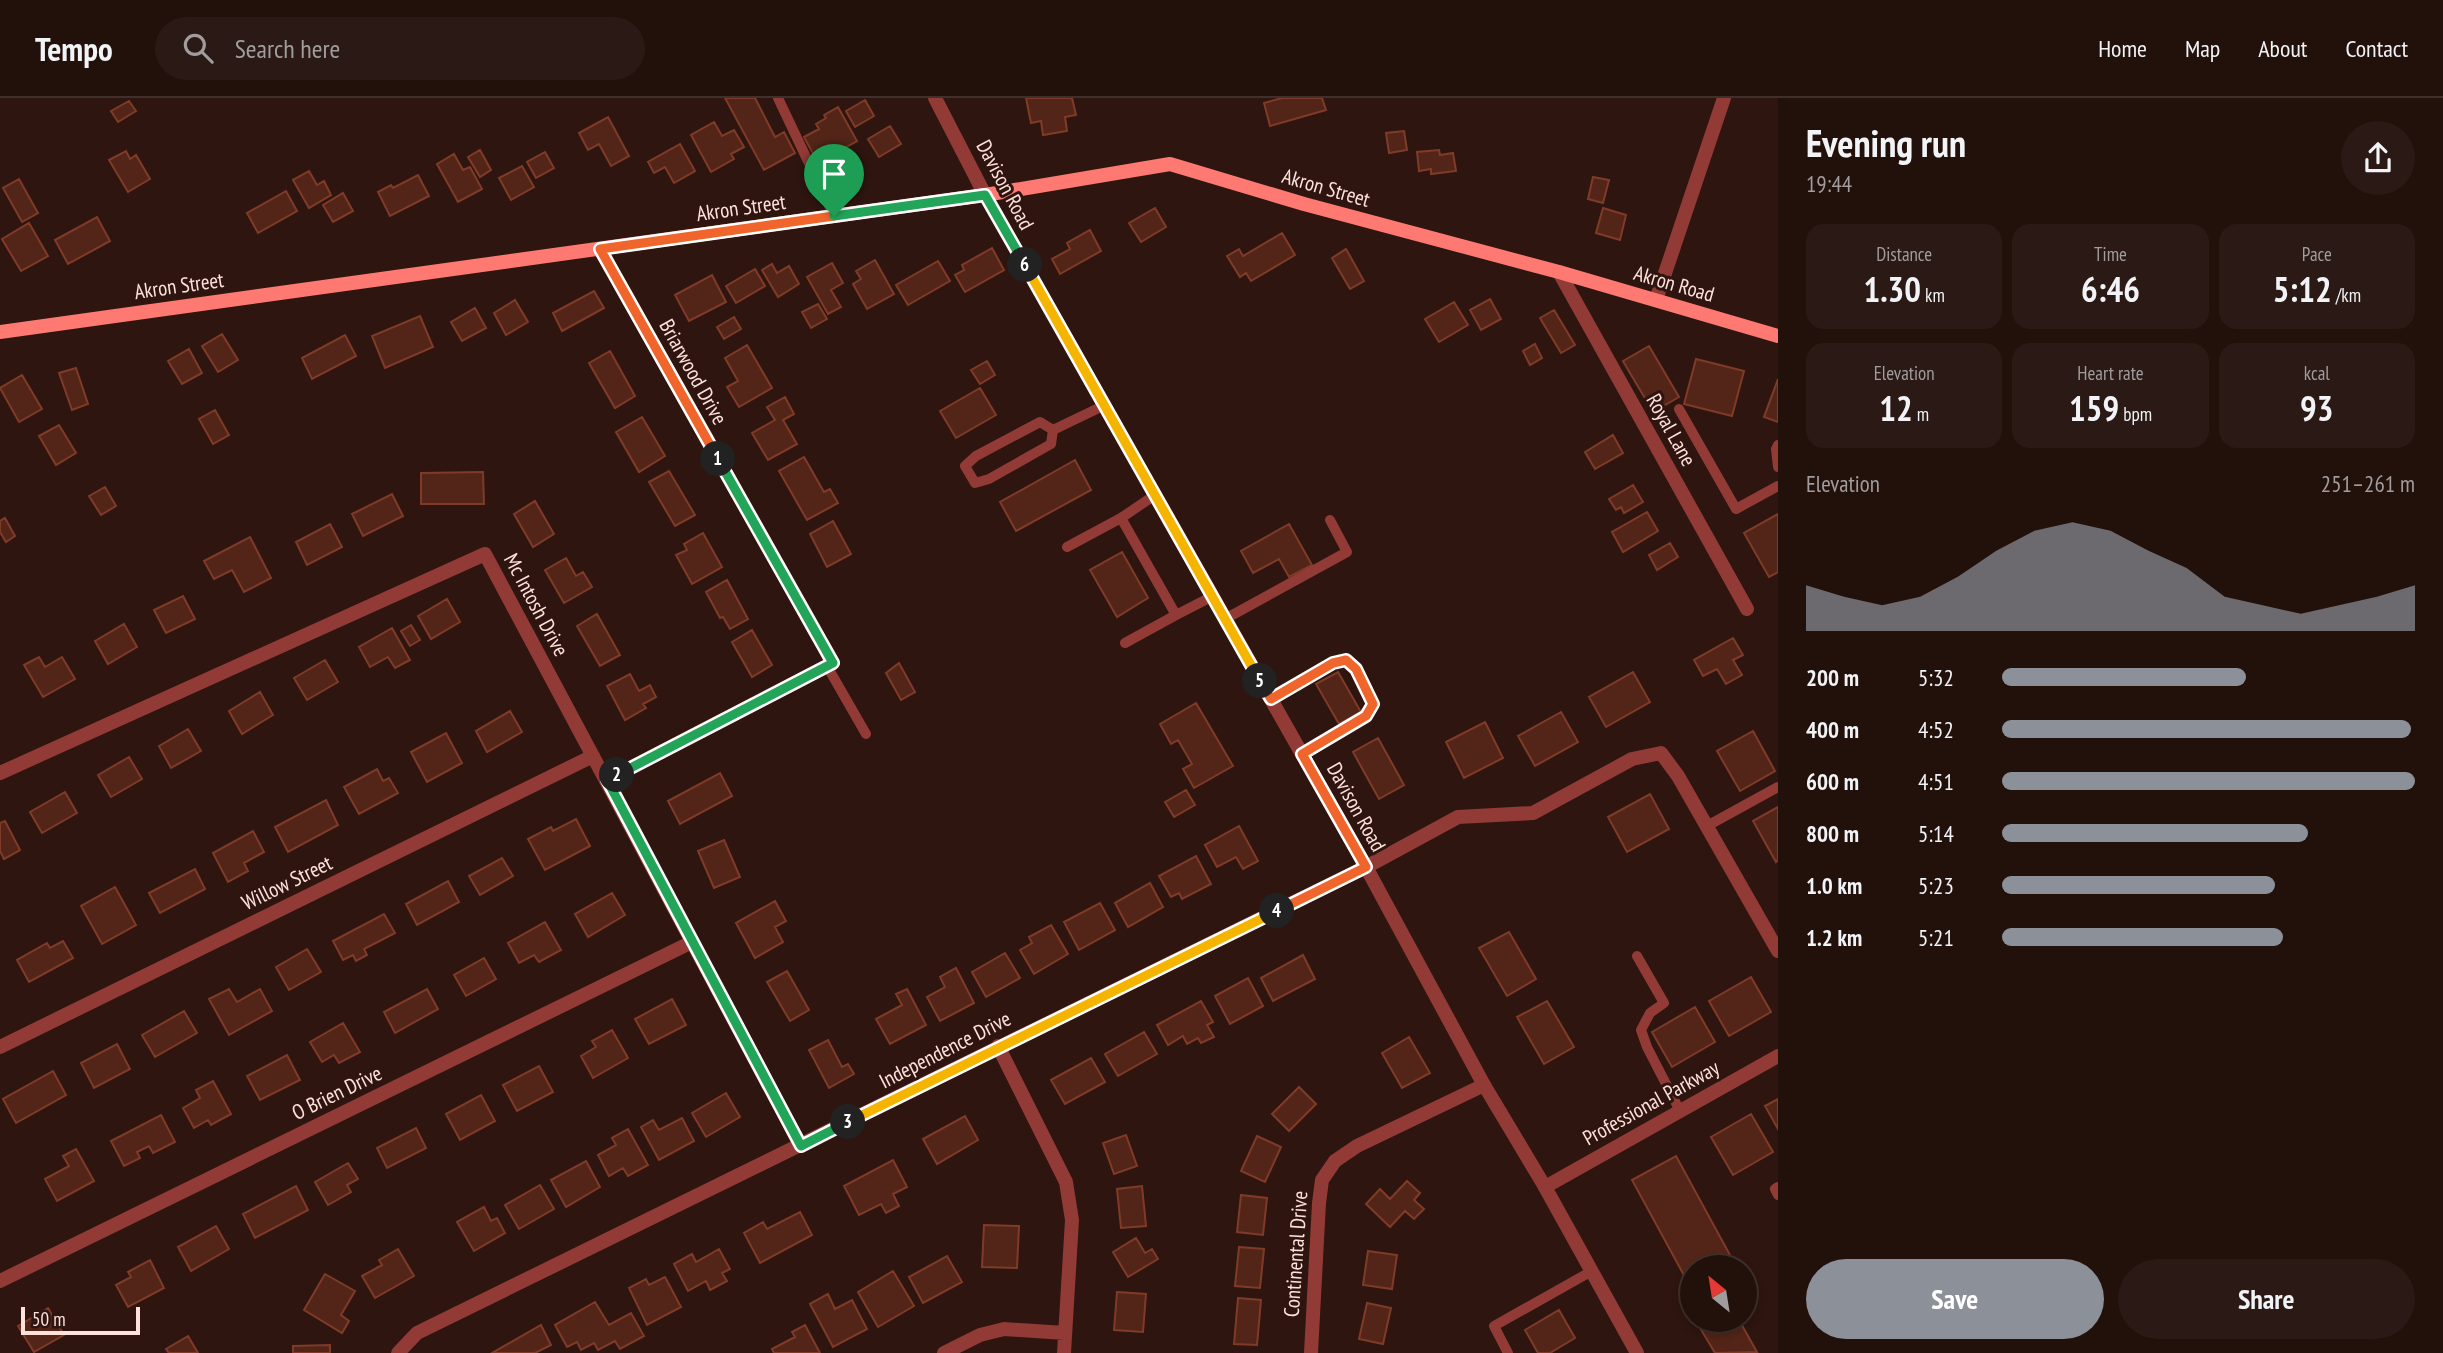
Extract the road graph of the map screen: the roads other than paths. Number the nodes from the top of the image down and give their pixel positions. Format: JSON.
{"nodes":[{"id":1,"x":778,"y":98,"type":"edge"},
{"id":2,"x":935,"y":98,"type":"edge"},
{"id":3,"x":1724,"y":98,"type":"edge"},
{"id":4,"x":985,"y":195,"type":"junction"},
{"id":5,"x":834,"y":216,"type":"junction"},
{"id":6,"x":600,"y":249,"type":"junction"},
{"id":7,"x":1559,"y":272,"type":"junction"},
{"id":8,"x":1656,"y":300,"type":"junction"},
{"id":9,"x":0,"y":332,"type":"edge"},
{"id":10,"x":1778,"y":336,"type":"edge"},
{"id":11,"x":1105,"y":405,"type":"junction"},
{"id":12,"x":1679,"y":409,"type":"dead end"},
{"id":13,"x":1053,"y":430,"type":"junction"},
{"id":14,"x":1778,"y":445,"type":"edge"},
{"id":15,"x":1778,"y":467,"type":"edge"},
{"id":16,"x":1778,"y":486,"type":"edge"},
{"id":17,"x":1155,"y":495,"type":"junction"},
{"id":18,"x":1121,"y":518,"type":"junction"},
{"id":19,"x":1330,"y":520,"type":"dead end"},
{"id":20,"x":1067,"y":547,"type":"dead end"},
{"id":21,"x":1213,"y":596,"type":"junction"},
{"id":22,"x":1747,"y":609,"type":"dead end"},
{"id":23,"x":1176,"y":615,"type":"junction"},
{"id":24,"x":1225,"y":619,"type":"junction"},
{"id":25,"x":1125,"y":643,"type":"dead end"},
{"id":26,"x":830,"y":664,"type":"junction"},
{"id":27,"x":1271,"y":699,"type":"junction"},
{"id":28,"x":866,"y":734,"type":"dead end"},
{"id":29,"x":1302,"y":754,"type":"junction"},
{"id":30,"x":593,"y":756,"type":"junction"},
{"id":31,"x":0,"y":773,"type":"edge"},
{"id":32,"x":607,"y":780,"type":"junction"},
{"id":33,"x":1778,"y":787,"type":"edge"},
{"id":34,"x":1707,"y":826,"type":"junction"},
{"id":35,"x":1366,"y":867,"type":"junction"},
{"id":36,"x":692,"y":942,"type":"junction"},
{"id":37,"x":1777,"y":947,"type":"edge"},
{"id":38,"x":1637,"y":956,"type":"dead end"},
{"id":39,"x":998,"y":1046,"type":"junction"},
{"id":40,"x":0,"y":1047,"type":"edge"},
{"id":41,"x":1778,"y":1056,"type":"edge"},
{"id":42,"x":1484,"y":1085,"type":"junction"},
{"id":43,"x":1680,"y":1111,"type":"junction"},
{"id":44,"x":801,"y":1146,"type":"junction"},
{"id":45,"x":1545,"y":1187,"type":"junction"},
{"id":46,"x":1778,"y":1188,"type":"edge"},
{"id":47,"x":1778,"y":1195,"type":"edge"},
{"id":48,"x":1592,"y":1271,"type":"junction"},
{"id":49,"x":0,"y":1281,"type":"edge"},
{"id":50,"x":1065,"y":1333,"type":"junction"},
{"id":51,"x":398,"y":1353,"type":"edge"},
{"id":52,"x":944,"y":1353,"type":"edge"},
{"id":53,"x":1064,"y":1353,"type":"edge"},
{"id":54,"x":1311,"y":1353,"type":"edge"},
{"id":55,"x":1508,"y":1353,"type":"edge"},
{"id":56,"x":1637,"y":1353,"type":"edge"}],
"edges":[{"from":1,"to":5,"type":"lane"},
{"from":2,"to":4,"type":"street","name":"Davison Road"},
{"from":3,"to":8,"type":"street"},
{"from":4,"to":5,"type":"main road","name":"Akron Street"},
{"from":4,"to":7,"type":"main road","name":"Akron Street"},
{"from":4,"to":11,"type":"street","name":"Davison Road"},
{"from":5,"to":6,"type":"main road","name":"Akron Street"},
{"from":6,"to":9,"type":"main road","name":"Akron Street"},
{"from":6,"to":26,"type":"street","name":"Briarwood Drive"},
{"from":7,"to":8,"type":"main road","name":"Akron Road"},
{"from":7,"to":22,"type":"street","name":"Royal Lane"},
{"from":8,"to":10,"type":"main road","name":"Akron Road"},
{"from":11,"to":13,"type":"lane"},
{"from":11,"to":17,"type":"street","name":"Davison Road"},
{"from":12,"to":16,"type":"lane"},
{"from":13,"to":13,"type":"lane"},
{"from":14,"to":15,"type":"lane"},
{"from":17,"to":18,"type":"lane"},
{"from":17,"to":21,"type":"street","name":"Davison Road"},
{"from":18,"to":20,"type":"lane"},
{"from":18,"to":23,"type":"lane"},
{"from":19,"to":24,"type":"lane"},
{"from":21,"to":23,"type":"lane"},
{"from":21,"to":24,"type":"street","name":"Davison Road"},
{"from":23,"to":25,"type":"lane"},
{"from":24,"to":27,"type":"street","name":"Davison Road"},
{"from":26,"to":28,"type":"lane"},
{"from":26,"to":32,"type":"street"},
{"from":27,"to":29,"type":"street","name":"Davison Road"},
{"from":27,"to":29,"type":"lane"},
{"from":29,"to":35,"type":"street","name":"Davison Road"},
{"from":30,"to":31,"type":"street","name":"Mc Intosh Drive"},
{"from":30,"to":32,"type":"street","name":"Mc Intosh Drive"},
{"from":30,"to":40,"type":"street","name":"Willow Street"},
{"from":32,"to":36,"type":"street","name":"Mc Intosh Drive"},
{"from":33,"to":34,"type":"lane"},
{"from":34,"to":35,"type":"street"},
{"from":34,"to":37,"type":"street"},
{"from":35,"to":39,"type":"street","name":"Independence Drive"},
{"from":35,"to":42,"type":"street","name":"Davison Road"},
{"from":36,"to":44,"type":"street","name":"Mc Intosh Drive"},
{"from":36,"to":49,"type":"street","name":"O Brien Drive"},
{"from":38,"to":43,"type":"lane"},
{"from":39,"to":44,"type":"street","name":"Independence Drive"},
{"from":39,"to":50,"type":"street"},
{"from":41,"to":43,"type":"street","name":"Professional Parkway"},
{"from":42,"to":45,"type":"street","name":"Davison Road"},
{"from":42,"to":54,"type":"street","name":"Continental Drive"},
{"from":43,"to":45,"type":"street","name":"Professional Parkway"},
{"from":44,"to":51,"type":"street","name":"Independence Drive"},
{"from":45,"to":48,"type":"street","name":"Davison Road"},
{"from":46,"to":47,"type":"lane"},
{"from":48,"to":55,"type":"lane"},
{"from":48,"to":56,"type":"street","name":"Davison Road"},
{"from":50,"to":52,"type":"street"},
{"from":50,"to":53,"type":"street"}]}
